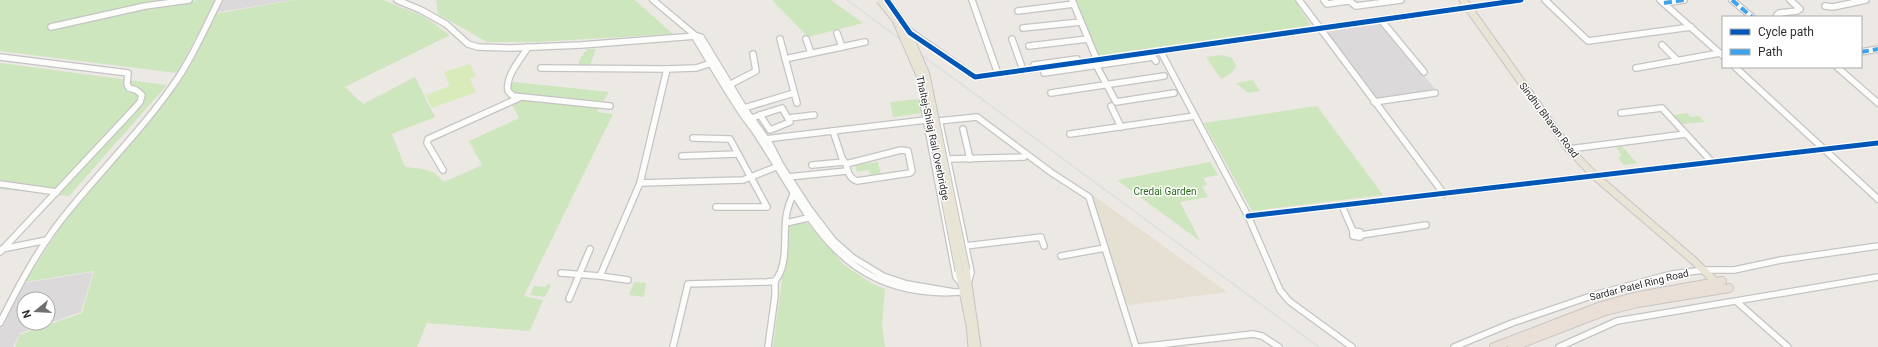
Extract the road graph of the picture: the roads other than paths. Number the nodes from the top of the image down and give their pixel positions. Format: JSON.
{"nodes":[{"id":1,"x":189,"y":0,"type":"edge"},
{"id":2,"x":219,"y":0,"type":"edge"},
{"id":3,"x":396,"y":0,"type":"edge"},
{"id":4,"x":653,"y":0,"type":"edge"},
{"id":5,"x":879,"y":0,"type":"edge"},
{"id":6,"x":886,"y":0,"type":"edge"},
{"id":7,"x":972,"y":0,"type":"edge"},
{"id":8,"x":1299,"y":0,"type":"edge"},
{"id":9,"x":1348,"y":0,"type":"edge"},
{"id":10,"x":1401,"y":0,"type":"edge"},
{"id":11,"x":1463,"y":0,"type":"edge"},
{"id":12,"x":1468,"y":0,"type":"edge"},
{"id":13,"x":1521,"y":0,"type":"edge"},
{"id":14,"x":1545,"y":0,"type":"edge"},
{"id":15,"x":1684,"y":0,"type":"edge"},
{"id":16,"x":1732,"y":0,"type":"edge"},
{"id":17,"x":1790,"y":0,"type":"edge"},
{"id":18,"x":1844,"y":0,"type":"edge"},
{"id":19,"x":1866,"y":0,"type":"edge"},
{"id":20,"x":1073,"y":2,"type":"edge"},
{"id":21,"x":1325,"y":2,"type":"edge"},
{"id":22,"x":1662,"y":2,"type":"edge"},
{"id":23,"x":1855,"y":2,"type":"junction"},
{"id":24,"x":1826,"y":6,"type":"dead end"},
{"id":25,"x":1471,"y":7,"type":"junction"},
{"id":26,"x":1018,"y":10,"type":"dead end"},
{"id":27,"x":1331,"y":10,"type":"dead end"},
{"id":28,"x":1751,"y":16,"type":"edge"},
{"id":29,"x":1778,"y":16,"type":"edge"},
{"id":30,"x":1381,"y":20,"type":"junction"},
{"id":31,"x":1081,"y":22,"type":"junction"},
{"id":32,"x":52,"y":27,"type":"dead end"},
{"id":33,"x":904,"y":27,"type":"junction"},
{"id":34,"x":1691,"y":27,"type":"junction"},
{"id":35,"x":1023,"y":28,"type":"dead end"},
{"id":36,"x":1319,"y":29,"type":"junction"},
{"id":37,"x":837,"y":33,"type":"dead end"},
{"id":38,"x":696,"y":36,"type":"junction"},
{"id":39,"x":780,"y":39,"type":"dead end"},
{"id":40,"x":806,"y":39,"type":"dead end"},
{"id":41,"x":1088,"y":39,"type":"junction"},
{"id":42,"x":1012,"y":40,"type":"dead end"},
{"id":43,"x":865,"y":42,"type":"dead end"},
{"id":44,"x":1662,"y":45,"type":"dead end"},
{"id":45,"x":1028,"y":46,"type":"dead end"},
{"id":46,"x":528,"y":47,"type":"junction"},
{"id":47,"x":842,"y":47,"type":"junction"},
{"id":48,"x":1878,"y":49,"type":"edge"},
{"id":49,"x":1161,"y":52,"type":"junction"},
{"id":50,"x":1862,"y":52,"type":"edge"},
{"id":51,"x":811,"y":53,"type":"junction"},
{"id":52,"x":753,"y":54,"type":"dead end"},
{"id":53,"x":1721,"y":54,"type":"edge"},
{"id":54,"x":0,"y":57,"type":"edge"},
{"id":55,"x":785,"y":59,"type":"junction"},
{"id":56,"x":1678,"y":60,"type":"junction"},
{"id":57,"x":1096,"y":61,"type":"junction"},
{"id":58,"x":1156,"y":61,"type":"dead end"},
{"id":59,"x":712,"y":63,"type":"junction"},
{"id":60,"x":1034,"y":65,"type":"dead end"},
{"id":61,"x":541,"y":68,"type":"dead end"},
{"id":62,"x":1636,"y":68,"type":"dead end"},
{"id":63,"x":1736,"y":68,"type":"edge"},
{"id":64,"x":1838,"y":68,"type":"edge"},
{"id":65,"x":668,"y":69,"type":"junction"},
{"id":66,"x":1023,"y":70,"type":"junction"},
{"id":67,"x":1424,"y":72,"type":"dead end"},
{"id":68,"x":1044,"y":73,"type":"dead end"},
{"id":69,"x":998,"y":74,"type":"junction"},
{"id":70,"x":1164,"y":76,"type":"dead end"},
{"id":71,"x":731,"y":84,"type":"junction"},
{"id":72,"x":1107,"y":85,"type":"junction"},
{"id":73,"x":794,"y":93,"type":"junction"},
{"id":74,"x":1174,"y":93,"type":"dead end"},
{"id":75,"x":1436,"y":93,"type":"dead end"},
{"id":76,"x":1051,"y":94,"type":"dead end"},
{"id":77,"x":519,"y":98,"type":"junction"},
{"id":78,"x":1116,"y":102,"type":"junction"},
{"id":79,"x":1374,"y":102,"type":"junction"},
{"id":80,"x":798,"y":103,"type":"dead end"},
{"id":81,"x":1878,"y":103,"type":"edge"},
{"id":82,"x":610,"y":106,"type":"dead end"},
{"id":83,"x":744,"y":108,"type":"junction"},
{"id":84,"x":1621,"y":113,"type":"dead end"},
{"id":85,"x":760,"y":115,"type":"junction"},
{"id":86,"x":814,"y":115,"type":"dead end"},
{"id":87,"x":1195,"y":116,"type":"junction"},
{"id":88,"x":752,"y":118,"type":"junction"},
{"id":89,"x":789,"y":118,"type":"junction"},
{"id":90,"x":939,"y":122,"type":"junction"},
{"id":91,"x":927,"y":123,"type":"junction"},
{"id":92,"x":1121,"y":127,"type":"junction"},
{"id":93,"x":964,"y":129,"type":"dead end"},
{"id":94,"x":833,"y":131,"type":"junction"},
{"id":95,"x":1070,"y":134,"type":"dead end"},
{"id":96,"x":1686,"y":134,"type":"junction"},
{"id":97,"x":693,"y":138,"type":"dead end"},
{"id":98,"x":764,"y":139,"type":"junction"},
{"id":99,"x":1878,"y":144,"type":"edge"},
{"id":100,"x":1571,"y":148,"type":"junction"},
{"id":101,"x":1826,"y":150,"type":"junction"},
{"id":102,"x":738,"y":154,"type":"junction"},
{"id":103,"x":682,"y":156,"type":"dead end"},
{"id":104,"x":1024,"y":157,"type":"dead end"},
{"id":105,"x":948,"y":159,"type":"junction"},
{"id":106,"x":970,"y":159,"type":"junction"},
{"id":107,"x":1712,"y":162,"type":"junction"},
{"id":108,"x":845,"y":163,"type":"junction"},
{"id":109,"x":812,"y":165,"type":"dead end"},
{"id":110,"x":776,"y":167,"type":"junction"},
{"id":111,"x":443,"y":170,"type":"dead end"},
{"id":112,"x":847,"y":171,"type":"junction"},
{"id":113,"x":1598,"y":176,"type":"junction"},
{"id":114,"x":788,"y":177,"type":"junction"},
{"id":115,"x":751,"y":178,"type":"junction"},
{"id":116,"x":640,"y":183,"type":"junction"},
{"id":117,"x":0,"y":184,"type":"edge"},
{"id":118,"x":57,"y":192,"type":"junction"},
{"id":119,"x":795,"y":193,"type":"junction"},
{"id":120,"x":1444,"y":194,"type":"junction"},
{"id":121,"x":1878,"y":199,"type":"edge"},
{"id":122,"x":1342,"y":206,"type":"junction"},
{"id":123,"x":716,"y":207,"type":"dead end"},
{"id":124,"x":1248,"y":216,"type":"junction"},
{"id":125,"x":808,"y":218,"type":"junction"},
{"id":126,"x":786,"y":223,"type":"junction"},
{"id":127,"x":1426,"y":225,"type":"dead end"},
{"id":128,"x":47,"y":240,"type":"junction"},
{"id":129,"x":965,"y":246,"type":"junction"},
{"id":130,"x":1044,"y":246,"type":"dead end"},
{"id":131,"x":1878,"y":246,"type":"edge"},
{"id":132,"x":1104,"y":248,"type":"junction"},
{"id":133,"x":590,"y":249,"type":"dead end"},
{"id":134,"x":1,"y":250,"type":"edge"},
{"id":135,"x":1061,"y":256,"type":"dead end"},
{"id":136,"x":962,"y":270,"type":"junction"},
{"id":137,"x":1706,"y":270,"type":"junction"},
{"id":138,"x":562,"y":273,"type":"dead end"},
{"id":139,"x":579,"y":274,"type":"junction"},
{"id":140,"x":600,"y":276,"type":"junction"},
{"id":141,"x":1878,"y":277,"type":"edge"},
{"id":142,"x":628,"y":280,"type":"dead end"},
{"id":143,"x":774,"y":280,"type":"junction"},
{"id":144,"x":1723,"y":285,"type":"joint"},
{"id":145,"x":966,"y":288,"type":"junction"},
{"id":146,"x":954,"y":292,"type":"junction"},
{"id":147,"x":569,"y":299,"type":"dead end"},
{"id":148,"x":1636,"y":300,"type":"junction"},
{"id":149,"x":1737,"y":302,"type":"junction"},
{"id":150,"x":0,"y":322,"type":"edge"},
{"id":151,"x":1150,"y":346,"type":"edge"},
{"id":152,"x":673,"y":347,"type":"edge"},
{"id":153,"x":768,"y":347,"type":"edge"},
{"id":154,"x":972,"y":347,"type":"edge"},
{"id":155,"x":978,"y":347,"type":"edge"},
{"id":156,"x":1136,"y":347,"type":"edge"},
{"id":157,"x":1139,"y":347,"type":"edge"},
{"id":158,"x":1279,"y":347,"type":"edge"},
{"id":159,"x":1352,"y":347,"type":"edge"},
{"id":160,"x":1454,"y":347,"type":"edge"},
{"id":161,"x":1494,"y":347,"type":"edge"},
{"id":162,"x":1512,"y":347,"type":"edge"},
{"id":163,"x":1559,"y":347,"type":"edge"},
{"id":164,"x":1788,"y":347,"type":"edge"}],
"edges":[{"from":1,"to":32,"type":"street"},
{"from":2,"to":128,"type":"street"},
{"from":3,"to":46,"type":"street"},
{"from":4,"to":38,"type":"street"},
{"from":5,"to":33,"type":"street"},
{"from":5,"to":136,"type":"main road","name":"Thaltej-Shilaj Rail Overbridge","bridge":true},
{"from":6,"to":33,"type":"street"},
{"from":6,"to":136,"type":"main road","name":"Thaltej-Shilaj Rail Overbridge","bridge":true},
{"from":7,"to":69,"type":"street"},
{"from":8,"to":36,"type":"street"},
{"from":9,"to":10,"type":"street"},
{"from":9,"to":21,"type":"street"},
{"from":11,"to":25,"type":"main road","name":"Sindhu Bhavan Road"},
{"from":12,"to":25,"type":"main road","name":"Sindhu Bhavan Road"},
{"from":13,"to":25,"type":"street"},
{"from":14,"to":34,"type":"street"},
{"from":15,"to":22,"type":"street"},
{"from":16,"to":28,"type":"street"},
{"from":17,"to":29,"type":"street"},
{"from":18,"to":23,"type":"street"},
{"from":19,"to":23,"type":"street"},
{"from":20,"to":26,"type":"street"},
{"from":20,"to":31,"type":"street"},
{"from":21,"to":27,"type":"street"},
{"from":22,"to":34,"type":"street"},
{"from":23,"to":24,"type":"street"},
{"from":25,"to":30,"type":"street"},
{"from":25,"to":100,"type":"main road","name":"Sindhu Bhavan Road"},
{"from":30,"to":36,"type":"street"},
{"from":30,"to":67,"type":"street"},
{"from":31,"to":35,"type":"street"},
{"from":31,"to":41,"type":"street"},
{"from":33,"to":69,"type":"street"},
{"from":34,"to":53,"type":"street"},
{"from":36,"to":49,"type":"street"},
{"from":36,"to":79,"type":"street"},
{"from":37,"to":47,"type":"street"},
{"from":38,"to":46,"type":"street"},
{"from":38,"to":59,"type":"street"},
{"from":38,"to":71,"type":"street"},
{"from":39,"to":55,"type":"street"},
{"from":40,"to":51,"type":"street"},
{"from":41,"to":45,"type":"street"},
{"from":41,"to":57,"type":"street"},
{"from":42,"to":66,"type":"street"},
{"from":43,"to":47,"type":"street"},
{"from":44,"to":56,"type":"street"},
{"from":46,"to":77,"type":"street"},
{"from":47,"to":51,"type":"street"},
{"from":48,"to":50,"type":"street"},
{"from":49,"to":57,"type":"street"},
{"from":49,"to":87,"type":"street"},
{"from":51,"to":55,"type":"street"},
{"from":52,"to":71,"type":"street"},
{"from":53,"to":56,"type":"street"},
{"from":54,"to":118,"type":"street"},
{"from":55,"to":73,"type":"street"},
{"from":56,"to":62,"type":"street"},
{"from":57,"to":58,"type":"street"},
{"from":57,"to":60,"type":"street"},
{"from":57,"to":66,"type":"street"},
{"from":57,"to":68,"type":"street"},
{"from":57,"to":72,"type":"street"},
{"from":59,"to":65,"type":"street"},
{"from":59,"to":98,"type":"street"},
{"from":61,"to":65,"type":"street"},
{"from":63,"to":101,"type":"street"},
{"from":64,"to":81,"type":"street"},
{"from":65,"to":116,"type":"street"},
{"from":66,"to":69,"type":"street"},
{"from":70,"to":72,"type":"street"},
{"from":71,"to":83,"type":"street"},
{"from":72,"to":76,"type":"street"},
{"from":72,"to":78,"type":"street"},
{"from":73,"to":80,"type":"street"},
{"from":73,"to":83,"type":"street"},
{"from":74,"to":78,"type":"street"},
{"from":75,"to":79,"type":"street"},
{"from":77,"to":82,"type":"street"},
{"from":77,"to":111,"type":"street"},
{"from":78,"to":92,"type":"street"},
{"from":79,"to":120,"type":"street"},
{"from":83,"to":88,"type":"street"},
{"from":84,"to":96,"type":"street"},
{"from":85,"to":88,"type":"street"},
{"from":85,"to":89,"type":"street"},
{"from":85,"to":89,"type":"street"},
{"from":86,"to":89,"type":"street"},
{"from":87,"to":92,"type":"street"},
{"from":87,"to":124,"type":"street"},
{"from":88,"to":98,"type":"street"},
{"from":90,"to":91,"type":"street"},
{"from":90,"to":91,"type":"street"},
{"from":90,"to":105,"type":"street"},
{"from":90,"to":132,"type":"street"},
{"from":91,"to":94,"type":"street"},
{"from":91,"to":145,"type":"street"},
{"from":92,"to":95,"type":"street"},
{"from":93,"to":106,"type":"street"},
{"from":94,"to":98,"type":"street"},
{"from":94,"to":108,"type":"street"},
{"from":96,"to":100,"type":"street"},
{"from":96,"to":107,"type":"street"},
{"from":97,"to":102,"type":"street"},
{"from":98,"to":110,"type":"street"},
{"from":98,"to":114,"type":"street"},
{"from":99,"to":101,"type":"street"},
{"from":100,"to":113,"type":"main road","name":"Sindhu Bhavan Road"},
{"from":101,"to":107,"type":"street"},
{"from":101,"to":121,"type":"street"},
{"from":102,"to":103,"type":"street"},
{"from":102,"to":115,"type":"street"},
{"from":104,"to":106,"type":"street"},
{"from":105,"to":106,"type":"street"},
{"from":105,"to":129,"type":"street"},
{"from":107,"to":113,"type":"street"},
{"from":108,"to":109,"type":"street"},
{"from":108,"to":112,"type":"street"},
{"from":108,"to":112,"type":"street"},
{"from":110,"to":115,"type":"street"},
{"from":110,"to":119,"type":"street"},
{"from":112,"to":114,"type":"street"},
{"from":113,"to":120,"type":"street"},
{"from":113,"to":137,"type":"main road","name":"Sindhu Bhavan Road"},
{"from":114,"to":119,"type":"street"},
{"from":115,"to":116,"type":"street"},
{"from":115,"to":123,"type":"street"},
{"from":116,"to":140,"type":"street"},
{"from":117,"to":118,"type":"street"},
{"from":118,"to":134,"type":"street"},
{"from":119,"to":125,"type":"street"},
{"from":119,"to":126,"type":"street"},
{"from":119,"to":146,"type":"street"},
{"from":120,"to":122,"type":"street"},
{"from":122,"to":124,"type":"street"},
{"from":122,"to":127,"type":"street"},
{"from":124,"to":159,"type":"street"},
{"from":125,"to":126,"type":"street"},
{"from":125,"to":146,"type":"street"},
{"from":126,"to":143,"type":"street"},
{"from":128,"to":134,"type":"street"},
{"from":128,"to":150,"type":"street"},
{"from":129,"to":130,"type":"street"},
{"from":129,"to":145,"type":"street"},
{"from":131,"to":137,"type":"street","name":"Sardar Patel Ring Road"},
{"from":132,"to":135,"type":"street"},
{"from":132,"to":156,"type":"street"},
{"from":133,"to":139,"type":"street"},
{"from":136,"to":145,"type":"main road","name":"Thaltej-Shilaj Rail Overbridge"},
{"from":137,"to":144,"type":"main road","name":"Sindhu Bhavan Road"},
{"from":137,"to":160,"type":"street","name":"Sardar Patel Ring Road"},
{"from":138,"to":139,"type":"street"},
{"from":139,"to":140,"type":"street"},
{"from":139,"to":147,"type":"street"},
{"from":140,"to":142,"type":"street"},
{"from":141,"to":149,"type":"street"},
{"from":143,"to":152,"type":"street"},
{"from":143,"to":153,"type":"street"},
{"from":144,"to":148,"type":"highway"},
{"from":145,"to":146,"type":"street"},
{"from":145,"to":154,"type":"main road"},
{"from":145,"to":155,"type":"main road"},
{"from":148,"to":161,"type":"highway"},
{"from":148,"to":162,"type":"highway"},
{"from":149,"to":163,"type":"street"},
{"from":149,"to":164,"type":"street"},
{"from":151,"to":157,"type":"street"},
{"from":151,"to":158,"type":"street"}]}
